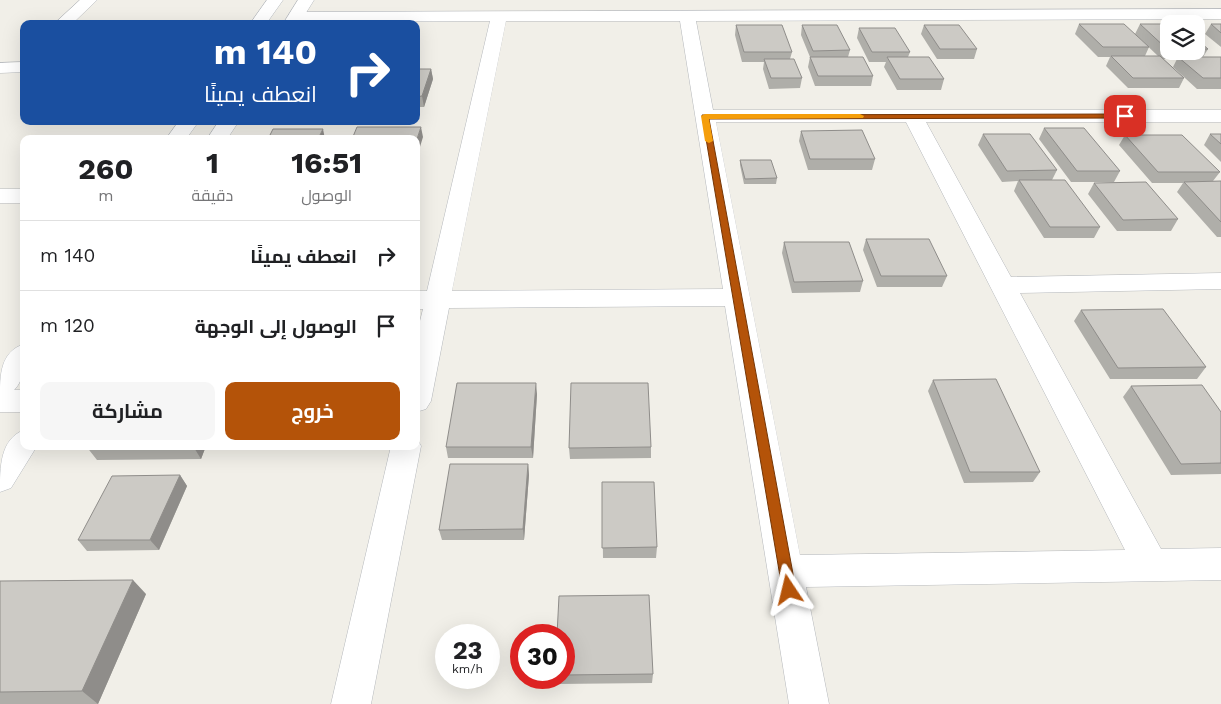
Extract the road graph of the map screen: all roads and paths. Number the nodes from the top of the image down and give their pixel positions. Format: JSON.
{"nodes":[{"id":1,"x":89,"y":0,"type":"edge"},
{"id":2,"x":275,"y":0,"type":"edge"},
{"id":3,"x":306,"y":0,"type":"edge"},
{"id":4,"x":721,"y":0,"type":"edge"},
{"id":5,"x":1028,"y":0,"type":"edge"},
{"id":6,"x":1189,"y":0,"type":"edge"},
{"id":7,"x":1042,"y":14,"type":"junction"},
{"id":8,"x":1213,"y":14,"type":"edge"},
{"id":9,"x":687,"y":16,"type":"junction"},
{"id":10,"x":724,"y":16,"type":"junction"},
{"id":11,"x":499,"y":17,"type":"junction"},
{"id":12,"x":66,"y":20,"type":"edge"},
{"id":13,"x":261,"y":20,"type":"edge"},
{"id":14,"x":293,"y":20,"type":"edge"},
{"id":15,"x":705,"y":116,"type":"junction"},
{"id":16,"x":913,"y":116,"type":"junction"},
{"id":17,"x":1221,"y":116,"type":"edge"},
{"id":18,"x":0,"y":196,"type":"edge"},
{"id":19,"x":20,"y":196,"type":"edge"},
{"id":20,"x":1221,"y":281,"type":"edge"},
{"id":21,"x":1002,"y":285,"type":"junction"},
{"id":22,"x":737,"y":297,"type":"junction"},
{"id":23,"x":427,"y":300,"type":"edge"},
{"id":24,"x":20,"y":360,"type":"edge"},
{"id":25,"x":420,"y":364,"type":"edge"},
{"id":26,"x":0,"y":387,"type":"edge"},
{"id":27,"x":0,"y":401,"type":"edge"},
{"id":28,"x":20,"y":401,"type":"edge"},
{"id":29,"x":13,"y":449,"type":"edge"},
{"id":30,"x":405,"y":450,"type":"edge"},
{"id":31,"x":0,"y":479,"type":"edge"},
{"id":32,"x":1221,"y":564,"type":"edge"},
{"id":33,"x":1151,"y":565,"type":"junction"},
{"id":34,"x":785,"y":570,"type":"junction"},
{"id":35,"x":351,"y":704,"type":"edge"},
{"id":36,"x":809,"y":704,"type":"edge"}],
"edges":[{"from":1,"to":12,"type":"street"},
{"from":2,"to":13,"type":"street"},
{"from":3,"to":14,"type":"street"},
{"from":4,"to":10,"type":"street"},
{"from":5,"to":7,"type":"street"},
{"from":6,"to":8,"type":"street"},
{"from":7,"to":8,"type":"street"},
{"from":7,"to":10,"type":"street"},
{"from":9,"to":10,"type":"street"},
{"from":9,"to":11,"type":"street"},
{"from":9,"to":15,"type":"street"},
{"from":11,"to":14,"type":"street"},
{"from":11,"to":23,"type":"street"},
{"from":15,"to":16,"type":"street"},
{"from":15,"to":22,"type":"street"},
{"from":16,"to":17,"type":"street"},
{"from":16,"to":21,"type":"street"},
{"from":18,"to":19,"type":"street"},
{"from":20,"to":21,"type":"street"},
{"from":21,"to":33,"type":"street"},
{"from":22,"to":23,"type":"street"},
{"from":22,"to":34,"type":"street"},
{"from":23,"to":25,"type":"street"},
{"from":24,"to":26,"type":"street"},
{"from":27,"to":28,"type":"street"},
{"from":29,"to":31,"type":"street"},
{"from":30,"to":35,"type":"street"},
{"from":32,"to":33,"type":"street"},
{"from":33,"to":34,"type":"street"},
{"from":34,"to":36,"type":"street"}]}
